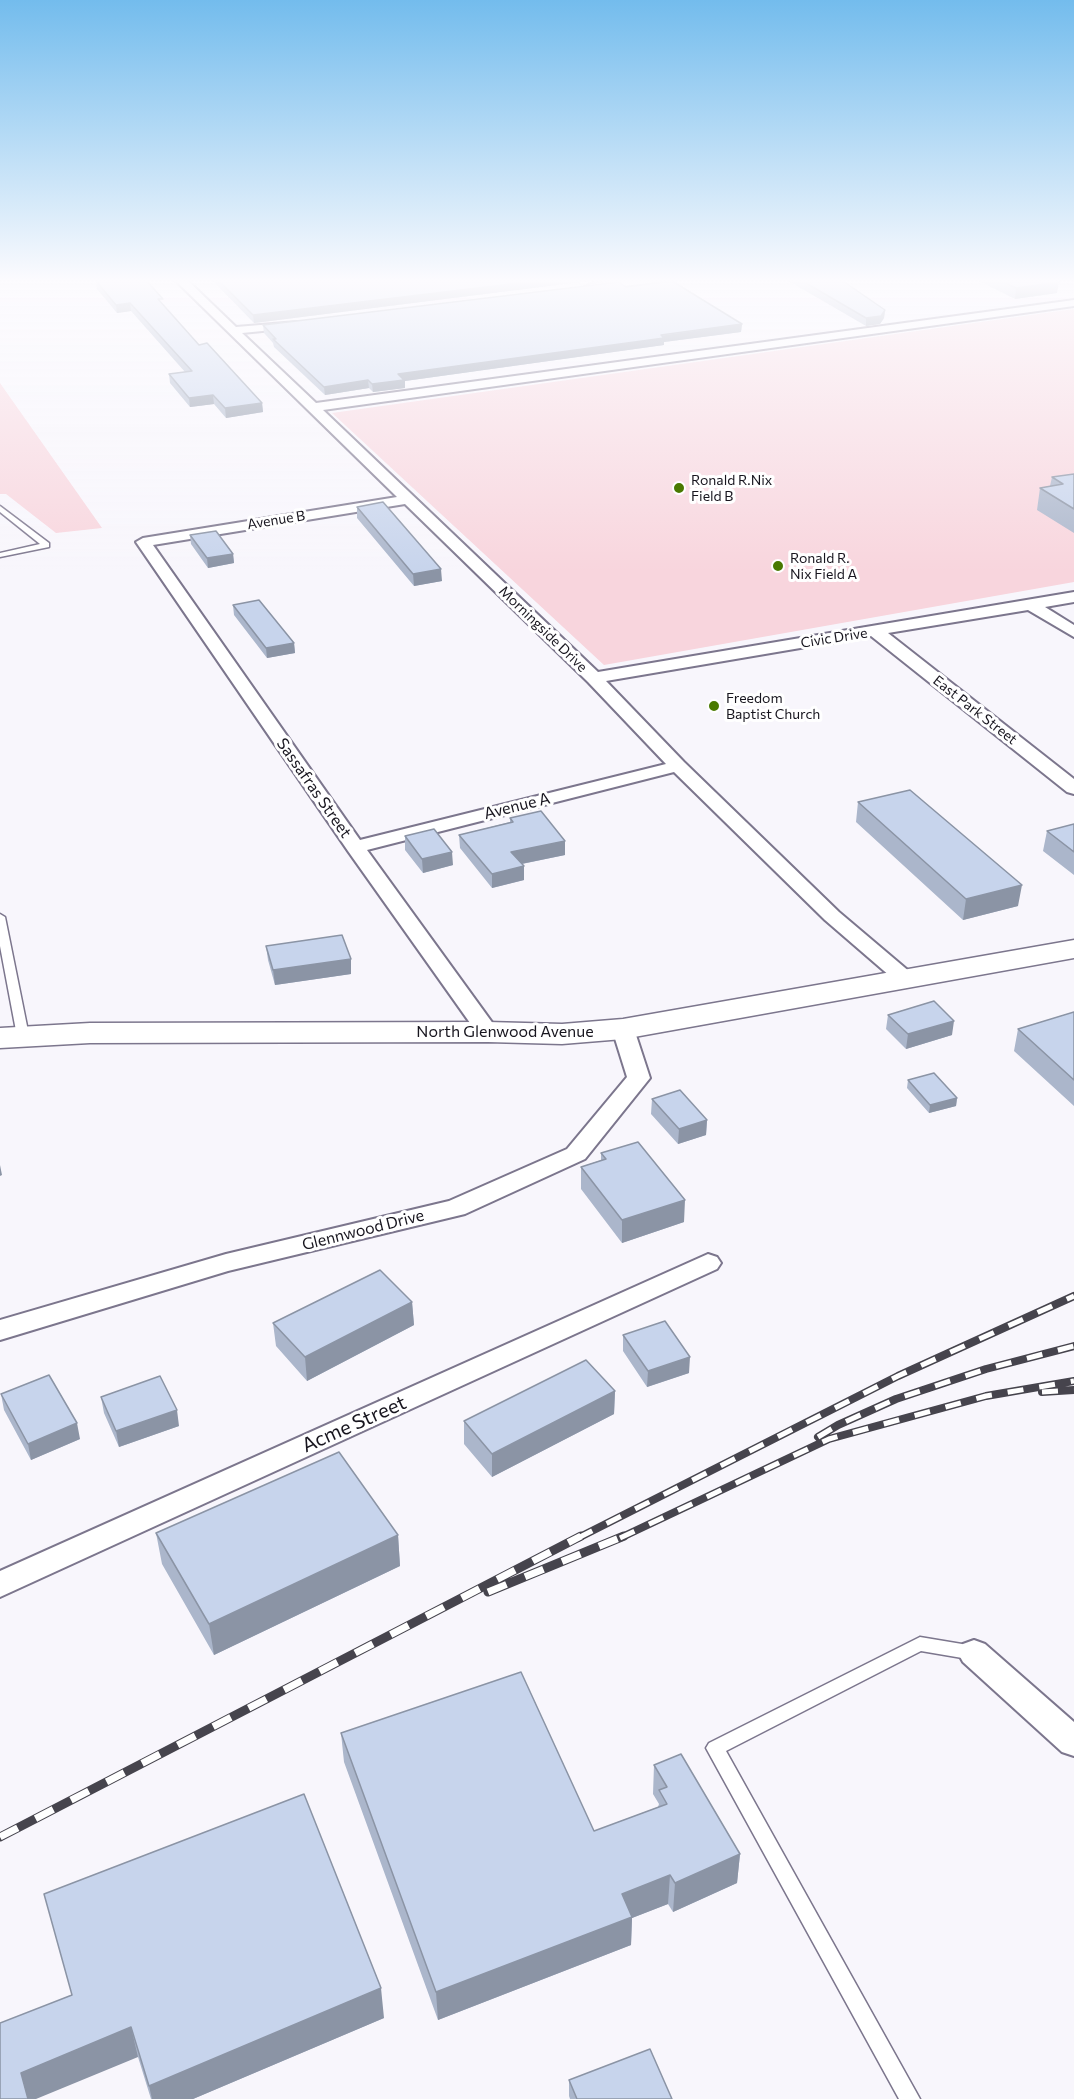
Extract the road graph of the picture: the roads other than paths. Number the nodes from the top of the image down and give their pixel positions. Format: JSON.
{"nodes":[{"id":1,"x":280,"y":377,"type":"edge"},
{"id":2,"x":537,"y":377,"type":"edge"},
{"id":3,"x":311,"y":408,"type":"junction"},
{"id":4,"x":409,"y":499,"type":"junction"},
{"id":5,"x":0,"y":508,"type":"edge"},
{"id":6,"x":143,"y":542,"type":"joint"},
{"id":7,"x":0,"y":555,"type":"edge"},
{"id":8,"x":1074,"y":597,"type":"edge"},
{"id":9,"x":1032,"y":605,"type":"junction"},
{"id":10,"x":875,"y":631,"type":"junction"},
{"id":11,"x":1074,"y":632,"type":"edge"},
{"id":12,"x":594,"y":678,"type":"junction"},
{"id":13,"x":678,"y":766,"type":"junction"},
{"id":14,"x":1074,"y":788,"type":"edge"},
{"id":15,"x":355,"y":847,"type":"junction"},
{"id":16,"x":0,"y":917,"type":"edge"},
{"id":17,"x":2,"y":935,"type":"edge"},
{"id":18,"x":1074,"y":949,"type":"edge"},
{"id":19,"x":906,"y":978,"type":"junction"},
{"id":20,"x":623,"y":1029,"type":"junction"},
{"id":21,"x":488,"y":1032,"type":"junction"},
{"id":22,"x":11,"y":1037,"type":"edge"},
{"id":23,"x":708,"y":1263,"type":"dead end"},
{"id":24,"x":0,"y":1330,"type":"edge"},
{"id":25,"x":0,"y":1585,"type":"edge"},
{"id":26,"x":974,"y":1653,"type":"joint"},
{"id":27,"x":1074,"y":1742,"type":"edge"},
{"id":28,"x":910,"y":2099,"type":"edge"}],
"edges":[{"from":1,"to":3,"type":"street","name":"Morningside Drive"},
{"from":2,"to":3,"type":"street"},
{"from":3,"to":4,"type":"street","name":"Morningside Drive"},
{"from":4,"to":6,"type":"street","name":"Avenue B"},
{"from":4,"to":12,"type":"street","name":"Morningside Drive"},
{"from":5,"to":7,"type":"lane"},
{"from":6,"to":15,"type":"street","name":"Sassafras Street"},
{"from":8,"to":9,"type":"street","name":"Civic Drive"},
{"from":9,"to":10,"type":"street","name":"Civic Drive"},
{"from":9,"to":11,"type":"street"},
{"from":10,"to":12,"type":"street","name":"Civic Drive"},
{"from":10,"to":14,"type":"street","name":"East Park Street"},
{"from":12,"to":13,"type":"street","name":"Morningside Drive"},
{"from":13,"to":15,"type":"street","name":"Avenue A"},
{"from":13,"to":19,"type":"street","name":"Morningside Drive"},
{"from":15,"to":21,"type":"street","name":"Sassafras Street"},
{"from":16,"to":17,"type":"lane"},
{"from":17,"to":22,"type":"lane"},
{"from":18,"to":19,"type":"main road","name":"North Glenwood Avenue"},
{"from":19,"to":20,"type":"main road","name":"North Glenwood Avenue"},
{"from":20,"to":21,"type":"main road","name":"North Glenwood Avenue"},
{"from":20,"to":24,"type":"street","name":"Glennwood Drive"},
{"from":21,"to":22,"type":"main road","name":"North Glenwood Avenue"},
{"from":23,"to":25,"type":"street","name":"Acme Street"},
{"from":26,"to":27,"type":"street"},
{"from":26,"to":28,"type":"lane"}]}
